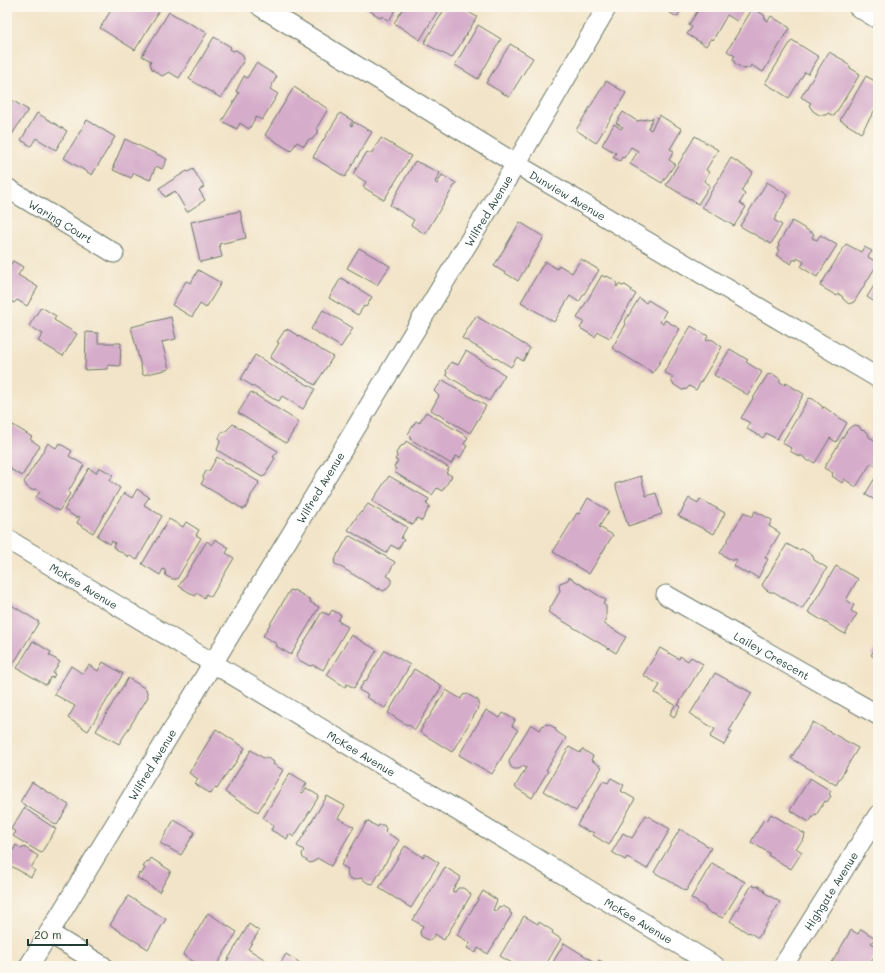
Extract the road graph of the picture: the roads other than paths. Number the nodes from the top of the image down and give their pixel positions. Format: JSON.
{"nodes":[{"id":1,"x":262,"y":7,"type":"edge"},
{"id":2,"x":607,"y":7,"type":"edge"},
{"id":3,"x":858,"y":7,"type":"edge"},
{"id":4,"x":878,"y":19,"type":"edge"},
{"id":5,"x":516,"y":164,"type":"junction"},
{"id":6,"x":7,"y":188,"type":"edge"},
{"id":7,"x":114,"y":253,"type":"dead end"},
{"id":8,"x":878,"y":378,"type":"edge"},
{"id":9,"x":7,"y":539,"type":"edge"},
{"id":10,"x":666,"y":594,"type":"dead end"},
{"id":11,"x":213,"y":663,"type":"junction"},
{"id":12,"x":878,"y":715,"type":"edge"},
{"id":13,"x":878,"y":815,"type":"edge"},
{"id":14,"x":49,"y":933,"type":"junction"},
{"id":15,"x":29,"y":966,"type":"edge"},
{"id":16,"x":103,"y":966,"type":"edge"},
{"id":17,"x":715,"y":966,"type":"edge"},
{"id":18,"x":783,"y":966,"type":"edge"}],
"edges":[{"from":1,"to":5,"type":"street","name":"Dunview Avenue"},
{"from":2,"to":5,"type":"street","name":"Wilfred Avenue"},
{"from":3,"to":4,"type":"street"},
{"from":5,"to":8,"type":"street","name":"Dunview Avenue"},
{"from":5,"to":11,"type":"street","name":"Wilfred Avenue"},
{"from":6,"to":7,"type":"street","name":"Waring Court"},
{"from":9,"to":11,"type":"street","name":"McKee Avenue"},
{"from":10,"to":12,"type":"street","name":"Lailey Crescent"},
{"from":11,"to":14,"type":"street","name":"Wilfred Avenue"},
{"from":11,"to":17,"type":"street","name":"McKee Avenue"},
{"from":13,"to":18,"type":"street","name":"Highgate Avenue"},
{"from":14,"to":15,"type":"street","name":"Wilfred Avenue"},
{"from":14,"to":16,"type":"street"}]}
